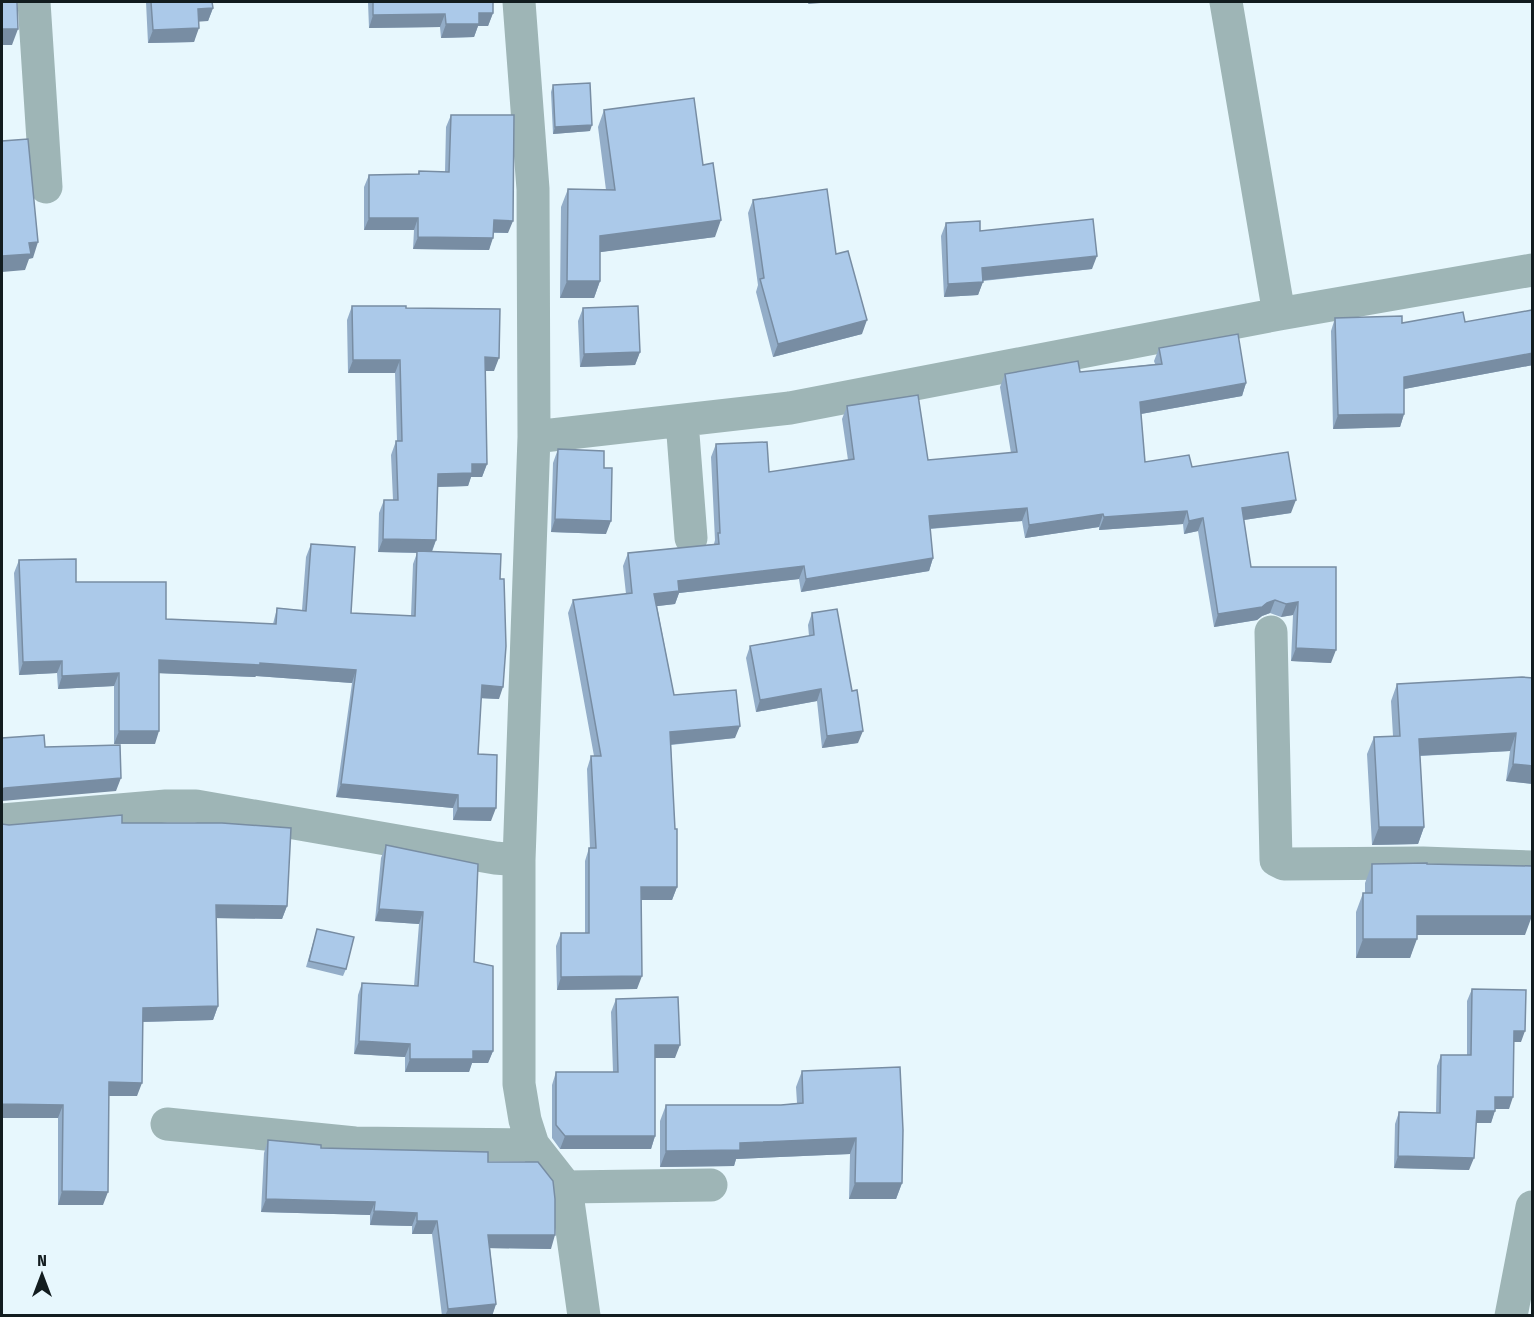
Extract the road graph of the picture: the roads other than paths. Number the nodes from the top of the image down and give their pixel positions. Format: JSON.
{"nodes":[{"id":1,"x":34,"y":2,"type":"edge"},
{"id":2,"x":519,"y":2,"type":"edge"},
{"id":3,"x":1226,"y":2,"type":"edge"},
{"id":4,"x":46,"y":187,"type":"dead end"},
{"id":5,"x":1533,"y":270,"type":"edge"},
{"id":6,"x":1279,"y":314,"type":"junction"},
{"id":7,"x":682,"y":421,"type":"junction"},
{"id":8,"x":534,"y":437,"type":"junction"},
{"id":9,"x":691,"y":538,"type":"dead end"},
{"id":10,"x":1270,"y":632,"type":"dead end"},
{"id":11,"x":2,"y":820,"type":"edge"},
{"id":12,"x":519,"y":860,"type":"junction"},
{"id":13,"x":1533,"y":867,"type":"edge"},
{"id":14,"x":167,"y":1124,"type":"dead end"},
{"id":15,"x":533,"y":1145,"type":"junction"},
{"id":16,"x":711,"y":1185,"type":"dead end"},
{"id":17,"x":566,"y":1187,"type":"junction"},
{"id":18,"x":1533,"y":1208,"type":"edge"},
{"id":19,"x":584,"y":1316,"type":"edge"},
{"id":20,"x":1511,"y":1316,"type":"edge"}],
"edges":[{"from":1,"to":4,"type":"street"},
{"from":2,"to":8,"type":"street"},
{"from":3,"to":6,"type":"street"},
{"from":5,"to":6,"type":"street"},
{"from":6,"to":7,"type":"street"},
{"from":7,"to":8,"type":"street"},
{"from":7,"to":9,"type":"street"},
{"from":8,"to":12,"type":"street"},
{"from":10,"to":13,"type":"street"},
{"from":11,"to":12,"type":"street"},
{"from":12,"to":15,"type":"street"},
{"from":14,"to":15,"type":"street"},
{"from":15,"to":17,"type":"street"},
{"from":16,"to":17,"type":"street"},
{"from":17,"to":19,"type":"street"},
{"from":18,"to":20,"type":"street"}]}
